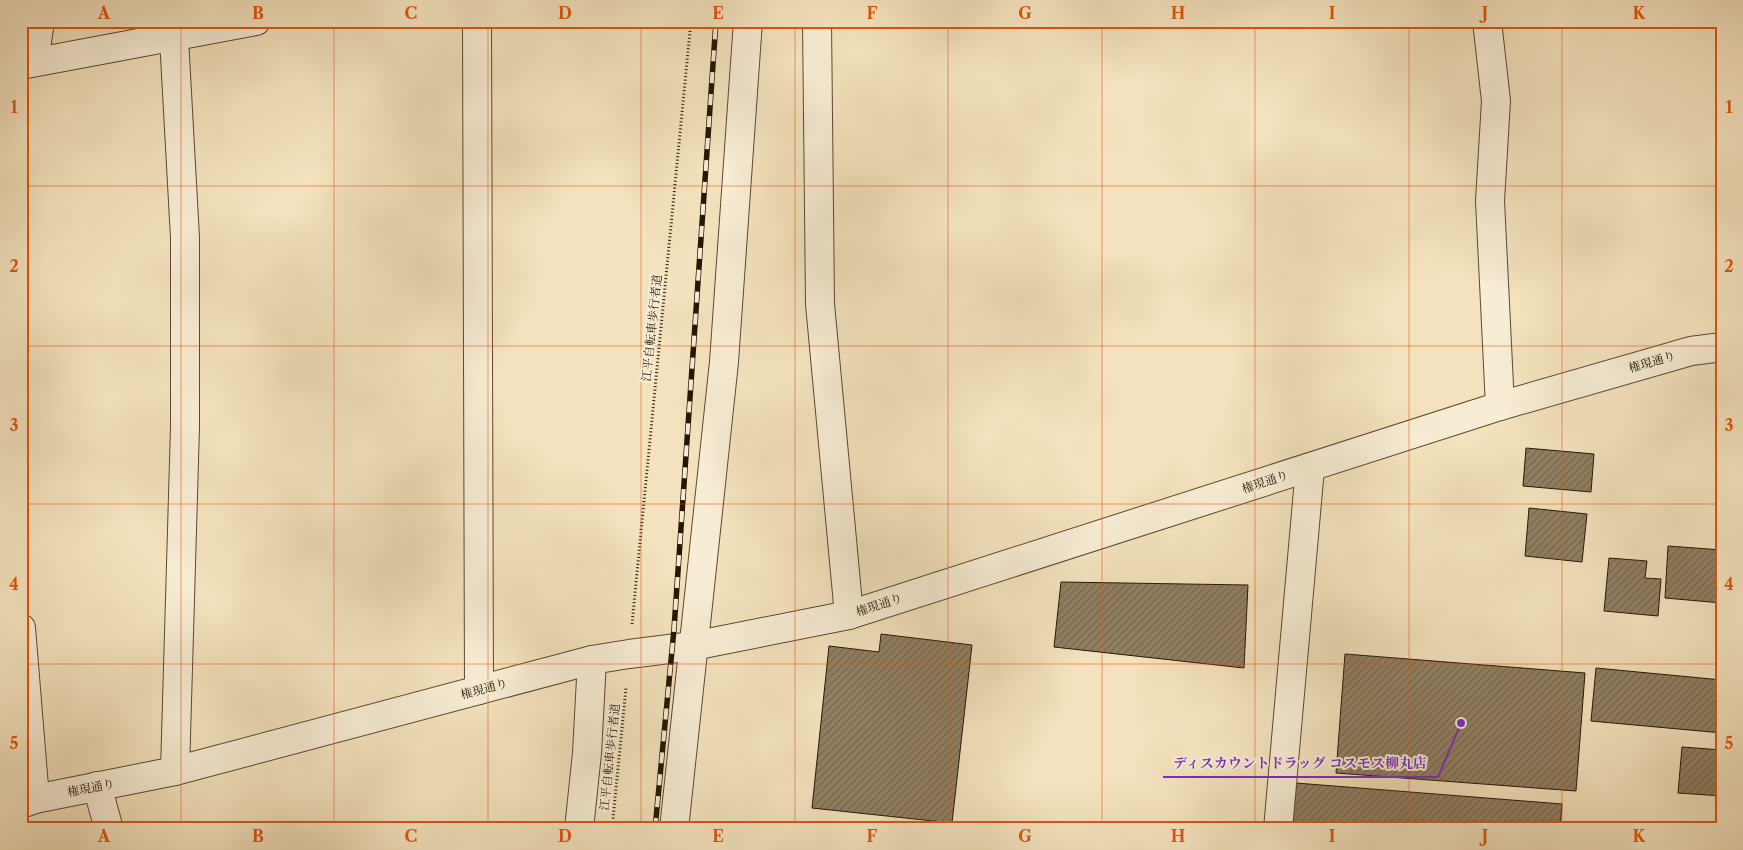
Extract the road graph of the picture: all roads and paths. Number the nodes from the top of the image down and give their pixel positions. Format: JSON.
{"nodes":[{"id":1,"x":40,"y":21,"type":"edge"},
{"id":2,"x":256,"y":21,"type":"edge"},
{"id":3,"x":477,"y":21,"type":"edge"},
{"id":4,"x":692,"y":21,"type":"edge"},
{"id":5,"x":748,"y":21,"type":"edge"},
{"id":6,"x":817,"y":21,"type":"edge"},
{"id":7,"x":1487,"y":21,"type":"edge"},
{"id":8,"x":174,"y":38,"type":"junction"},
{"id":9,"x":28,"y":63,"type":"edge"},
{"id":10,"x":1722,"y":347,"type":"edge"},
{"id":11,"x":1500,"y":406,"type":"junction"},
{"id":12,"x":1310,"y":468,"type":"junction"},
{"id":13,"x":849,"y":615,"type":"junction"},
{"id":14,"x":21,"y":628,"type":"edge"},
{"id":15,"x":632,"y":630,"type":"dead end"},
{"id":16,"x":693,"y":646,"type":"junction"},
{"id":17,"x":592,"y":660,"type":"junction"},
{"id":18,"x":626,"y":688,"type":"dead end"},
{"id":19,"x":479,"y":690,"type":"junction"},
{"id":20,"x":175,"y":771,"type":"junction"},
{"id":21,"x":97,"y":786,"type":"junction"},
{"id":22,"x":28,"y":801,"type":"edge"},
{"id":23,"x":109,"y":829,"type":"edge"},
{"id":24,"x":579,"y":829,"type":"edge"},
{"id":25,"x":612,"y":829,"type":"edge"},
{"id":26,"x":674,"y":829,"type":"edge"},
{"id":27,"x":1278,"y":829,"type":"edge"}],
"edges":[{"from":1,"to":9,"type":"street"},
{"from":2,"to":8,"type":"street"},
{"from":3,"to":19,"type":"street"},
{"from":4,"to":15,"type":"path","name":"江平自転車歩行者道"},
{"from":5,"to":16,"type":"street"},
{"from":6,"to":13,"type":"street"},
{"from":7,"to":11,"type":"street"},
{"from":8,"to":9,"type":"street"},
{"from":8,"to":20,"type":"street"},
{"from":10,"to":11,"type":"street","name":"権現通り"},
{"from":11,"to":12,"type":"street","name":"権現通り"},
{"from":12,"to":13,"type":"street","name":"権現通り"},
{"from":12,"to":27,"type":"street"},
{"from":13,"to":16,"type":"street","name":"権現通り"},
{"from":14,"to":22,"type":"street"},
{"from":16,"to":17,"type":"street","name":"権現通り"},
{"from":16,"to":26,"type":"street"},
{"from":17,"to":19,"type":"street","name":"権現通り"},
{"from":17,"to":24,"type":"street"},
{"from":18,"to":25,"type":"path","name":"江平自転車歩行者道"},
{"from":19,"to":20,"type":"street","name":"権現通り"},
{"from":20,"to":21,"type":"street","name":"権現通り"},
{"from":21,"to":22,"type":"street","name":"権現通り"},
{"from":21,"to":23,"type":"street"}]}
